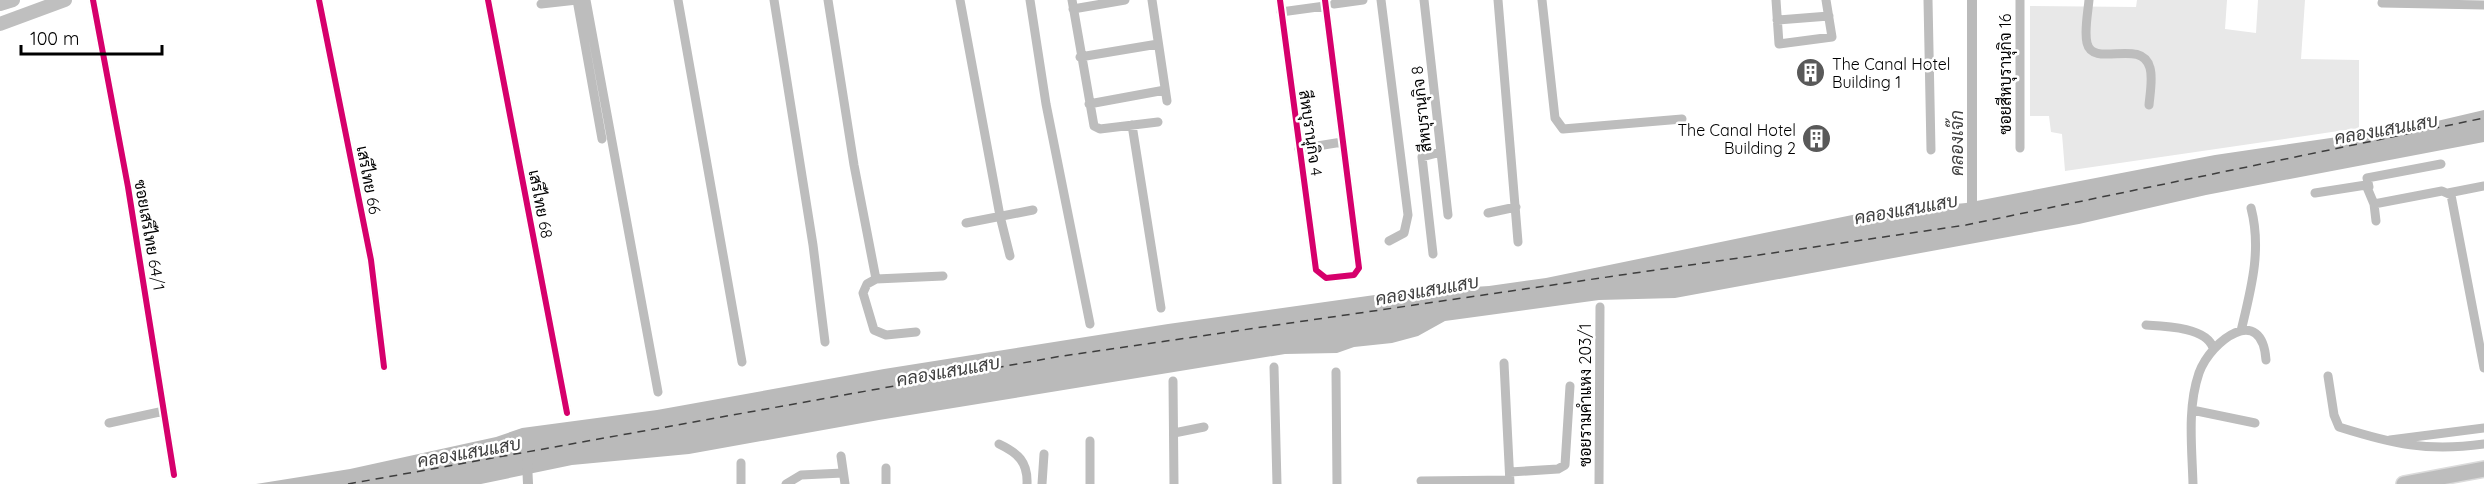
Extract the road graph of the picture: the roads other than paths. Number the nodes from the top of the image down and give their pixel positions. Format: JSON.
{"nodes":[{"id":1,"x":13,"y":0,"type":"edge"},
{"id":2,"x":65,"y":0,"type":"edge"},
{"id":3,"x":93,"y":0,"type":"edge"},
{"id":4,"x":319,"y":0,"type":"edge"},
{"id":5,"x":488,"y":0,"type":"edge"},
{"id":6,"x":577,"y":0,"type":"edge"},
{"id":7,"x":586,"y":0,"type":"edge"},
{"id":8,"x":678,"y":0,"type":"edge"},
{"id":9,"x":774,"y":0,"type":"edge"},
{"id":10,"x":828,"y":0,"type":"edge"},
{"id":11,"x":960,"y":0,"type":"edge"},
{"id":12,"x":1030,"y":0,"type":"edge"},
{"id":13,"x":1125,"y":0,"type":"edge"},
{"id":14,"x":1152,"y":0,"type":"edge"},
{"id":15,"x":1280,"y":0,"type":"edge"},
{"id":16,"x":1363,"y":0,"type":"edge"},
{"id":17,"x":1382,"y":0,"type":"edge"},
{"id":18,"x":1424,"y":0,"type":"edge"},
{"id":19,"x":1498,"y":0,"type":"edge"},
{"id":20,"x":1542,"y":0,"type":"edge"},
{"id":21,"x":1776,"y":0,"type":"edge"},
{"id":22,"x":1827,"y":0,"type":"edge"},
{"id":23,"x":1928,"y":0,"type":"edge"},
{"id":24,"x":2020,"y":0,"type":"edge"},
{"id":25,"x":2089,"y":0,"type":"edge"},
{"id":26,"x":2383,"y":0,"type":"edge"},
{"id":27,"x":1328,"y":3,"type":"edge"},
{"id":28,"x":0,"y":4,"type":"edge"},
{"id":29,"x":541,"y":4,"type":"dead end"},
{"id":30,"x":1073,"y":4,"type":"edge"},
{"id":31,"x":2484,"y":4,"type":"edge"},
{"id":32,"x":1281,"y":12,"type":"junction"},
{"id":33,"x":1829,"y":16,"type":"junction"},
{"id":34,"x":1777,"y":20,"type":"junction"},
{"id":35,"x":0,"y":24,"type":"edge"},
{"id":36,"x":1158,"y":44,"type":"junction"},
{"id":37,"x":1080,"y":57,"type":"junction"},
{"id":38,"x":1165,"y":90,"type":"junction"},
{"id":39,"x":1167,"y":101,"type":"dead end"},
{"id":40,"x":1089,"y":104,"type":"junction"},
{"id":41,"x":2149,"y":105,"type":"dead end"},
{"id":42,"x":1682,"y":118,"type":"dead end"},
{"id":43,"x":1158,"y":122,"type":"dead end"},
{"id":44,"x":1132,"y":125,"type":"junction"},
{"id":45,"x":602,"y":139,"type":"dead end"},
{"id":46,"x":1342,"y":142,"type":"junction"},
{"id":47,"x":2020,"y":148,"type":"dead end"},
{"id":48,"x":1299,"y":149,"type":"junction"},
{"id":49,"x":1931,"y":150,"type":"dead end"},
{"id":50,"x":1441,"y":152,"type":"junction"},
{"id":51,"x":2440,"y":165,"type":"dead end"},
{"id":52,"x":2484,"y":186,"type":"edge"},
{"id":53,"x":2369,"y":187,"type":"junction"},
{"id":54,"x":2315,"y":193,"type":"dead end"},
{"id":55,"x":2448,"y":193,"type":"junction"},
{"id":56,"x":2374,"y":204,"type":"junction"},
{"id":57,"x":1516,"y":207,"type":"junction"},
{"id":58,"x":2251,"y":208,"type":"dead end"},
{"id":59,"x":1033,"y":210,"type":"dead end"},
{"id":60,"x":1488,"y":213,"type":"dead end"},
{"id":61,"x":1448,"y":214,"type":"dead end"},
{"id":62,"x":1000,"y":216,"type":"junction"},
{"id":63,"x":2376,"y":221,"type":"dead end"},
{"id":64,"x":966,"y":223,"type":"dead end"},
{"id":65,"x":1389,"y":241,"type":"dead end"},
{"id":66,"x":1518,"y":242,"type":"dead end"},
{"id":67,"x":1433,"y":254,"type":"dead end"},
{"id":68,"x":1010,"y":256,"type":"dead end"},
{"id":69,"x":943,"y":276,"type":"dead end"},
{"id":70,"x":876,"y":279,"type":"junction"},
{"id":71,"x":1600,"y":307,"type":"dead end"},
{"id":72,"x":1161,"y":308,"type":"dead end"},
{"id":73,"x":2484,"y":311,"type":"edge"},
{"id":74,"x":2474,"y":312,"type":"junction"},
{"id":75,"x":1090,"y":324,"type":"dead end"},
{"id":76,"x":2146,"y":325,"type":"dead end"},
{"id":77,"x":2241,"y":331,"type":"junction"},
{"id":78,"x":916,"y":332,"type":"dead end"},
{"id":79,"x":825,"y":342,"type":"dead end"},
{"id":80,"x":2213,"y":348,"type":"junction"},
{"id":81,"x":2266,"y":360,"type":"dead end"},
{"id":82,"x":742,"y":362,"type":"dead end"},
{"id":83,"x":1504,"y":363,"type":"dead end"},
{"id":84,"x":384,"y":367,"type":"dead end"},
{"id":85,"x":1274,"y":367,"type":"dead end"},
{"id":86,"x":2484,"y":368,"type":"edge"},
{"id":87,"x":1336,"y":372,"type":"dead end"},
{"id":88,"x":2328,"y":376,"type":"dead end"},
{"id":89,"x":1173,"y":381,"type":"dead end"},
{"id":90,"x":1570,"y":386,"type":"dead end"},
{"id":91,"x":658,"y":392,"type":"dead end"},
{"id":92,"x":2192,"y":410,"type":"junction"},
{"id":93,"x":164,"y":411,"type":"junction"},
{"id":94,"x":567,"y":413,"type":"dead end"},
{"id":95,"x":109,"y":423,"type":"dead end"},
{"id":96,"x":2255,"y":423,"type":"dead end"},
{"id":97,"x":1204,"y":427,"type":"dead end"},
{"id":98,"x":2484,"y":428,"type":"edge"},
{"id":99,"x":1174,"y":433,"type":"junction"},
{"id":100,"x":1090,"y":441,"type":"dead end"},
{"id":101,"x":2384,"y":441,"type":"junction"},
{"id":102,"x":999,"y":444,"type":"dead end"},
{"id":103,"x":2484,"y":444,"type":"edge"},
{"id":104,"x":1044,"y":454,"type":"dead end"},
{"id":105,"x":841,"y":456,"type":"dead end"},
{"id":106,"x":741,"y":463,"type":"dead end"},
{"id":107,"x":886,"y":468,"type":"dead end"},
{"id":108,"x":2484,"y":469,"type":"edge"},
{"id":109,"x":843,"y":474,"type":"junction"},
{"id":110,"x":174,"y":476,"type":"dead end"},
{"id":111,"x":1510,"y":479,"type":"edge"},
{"id":112,"x":1421,"y":481,"type":"dead end"},
{"id":113,"x":741,"y":484,"type":"edge"},
{"id":114,"x":786,"y":484,"type":"edge"},
{"id":115,"x":845,"y":484,"type":"edge"},
{"id":116,"x":886,"y":484,"type":"edge"},
{"id":117,"x":1027,"y":484,"type":"edge"},
{"id":118,"x":1042,"y":484,"type":"edge"},
{"id":119,"x":1090,"y":484,"type":"edge"},
{"id":120,"x":1174,"y":484,"type":"edge"},
{"id":121,"x":1277,"y":484,"type":"edge"},
{"id":122,"x":1337,"y":484,"type":"edge"},
{"id":123,"x":1599,"y":484,"type":"edge"},
{"id":124,"x":2193,"y":484,"type":"edge"},
{"id":125,"x":2404,"y":484,"type":"edge"}],
"edges":[{"from":1,"to":28,"type":"main road"},
{"from":2,"to":35,"type":"main road"},
{"from":3,"to":93,"type":"street","name":"ซอยเสรีไทย 64/1"},
{"from":4,"to":84,"type":"street","name":"เสรีไทย 66"},
{"from":5,"to":94,"type":"street","name":"เสรีไทย 68"},
{"from":6,"to":29,"type":"street"},
{"from":6,"to":45,"type":"street"},
{"from":7,"to":91,"type":"street"},
{"from":8,"to":82,"type":"street"},
{"from":9,"to":79,"type":"street"},
{"from":10,"to":70,"type":"street"},
{"from":11,"to":62,"type":"street"},
{"from":12,"to":75,"type":"street"},
{"from":13,"to":30,"type":"street"},
{"from":14,"to":36,"type":"street"},
{"from":15,"to":32,"type":"street","name":"สีหบุรานุกิจ 4"},
{"from":16,"to":27,"type":"street"},
{"from":17,"to":65,"type":"street"},
{"from":18,"to":50,"type":"street","name":"สีหบุรานุกิจ 8"},
{"from":19,"to":57,"type":"street"},
{"from":20,"to":42,"type":"street"},
{"from":21,"to":34,"type":"street"},
{"from":22,"to":33,"type":"street"},
{"from":23,"to":49,"type":"street"},
{"from":24,"to":47,"type":"street","name":"ซอยสีหบุรานุกิจ 16"},
{"from":25,"to":41,"type":"street"},
{"from":26,"to":31,"type":"street"},
{"from":27,"to":32,"type":"street"},
{"from":27,"to":46,"type":"street"},
{"from":30,"to":37,"type":"street"},
{"from":32,"to":48,"type":"street","name":"สีหบุรานุกิจ 4"},
{"from":33,"to":34,"type":"street"},
{"from":33,"to":34,"type":"street"},
{"from":36,"to":37,"type":"street"},
{"from":36,"to":38,"type":"street"},
{"from":37,"to":40,"type":"street"},
{"from":38,"to":39,"type":"street"},
{"from":38,"to":40,"type":"street"},
{"from":40,"to":44,"type":"street"},
{"from":43,"to":44,"type":"street"},
{"from":44,"to":72,"type":"street"},
{"from":46,"to":48,"type":"street"},
{"from":46,"to":48,"type":"street","name":"สีหบุรานุกิจ 4"},
{"from":50,"to":61,"type":"street","name":"สีหบุรานุกิจ 8"},
{"from":50,"to":67,"type":"street"},
{"from":51,"to":53,"type":"street"},
{"from":52,"to":55,"type":"street"},
{"from":53,"to":54,"type":"street"},
{"from":53,"to":56,"type":"street"},
{"from":55,"to":56,"type":"street"},
{"from":55,"to":74,"type":"street"},
{"from":56,"to":63,"type":"street"},
{"from":57,"to":60,"type":"street"},
{"from":57,"to":66,"type":"street"},
{"from":58,"to":77,"type":"street"},
{"from":59,"to":62,"type":"street"},
{"from":62,"to":64,"type":"street"},
{"from":62,"to":68,"type":"street"},
{"from":69,"to":70,"type":"street"},
{"from":70,"to":78,"type":"street"},
{"from":71,"to":123,"type":"street","name":"ซอยรามคำแหง 203/1"},
{"from":73,"to":74,"type":"street"},
{"from":74,"to":86,"type":"street"},
{"from":76,"to":80,"type":"street"},
{"from":77,"to":80,"type":"street"},
{"from":77,"to":81,"type":"street"},
{"from":80,"to":92,"type":"street"},
{"from":83,"to":111,"type":"street"},
{"from":85,"to":121,"type":"street"},
{"from":87,"to":122,"type":"street"},
{"from":88,"to":101,"type":"street"},
{"from":89,"to":99,"type":"street"},
{"from":90,"to":111,"type":"street"},
{"from":92,"to":96,"type":"street"},
{"from":92,"to":124,"type":"street"},
{"from":93,"to":95,"type":"street"},
{"from":93,"to":110,"type":"street","name":"ซอยเสรีไทย 64/1"},
{"from":97,"to":99,"type":"street"},
{"from":98,"to":101,"type":"street"},
{"from":99,"to":120,"type":"street"},
{"from":100,"to":119,"type":"street"},
{"from":101,"to":103,"type":"street"},
{"from":102,"to":117,"type":"street"},
{"from":104,"to":118,"type":"street"},
{"from":105,"to":109,"type":"street"},
{"from":106,"to":113,"type":"street"},
{"from":107,"to":116,"type":"street"},
{"from":108,"to":125,"type":"main road"},
{"from":109,"to":114,"type":"street"},
{"from":109,"to":115,"type":"street"},
{"from":111,"to":112,"type":"street"}]}
